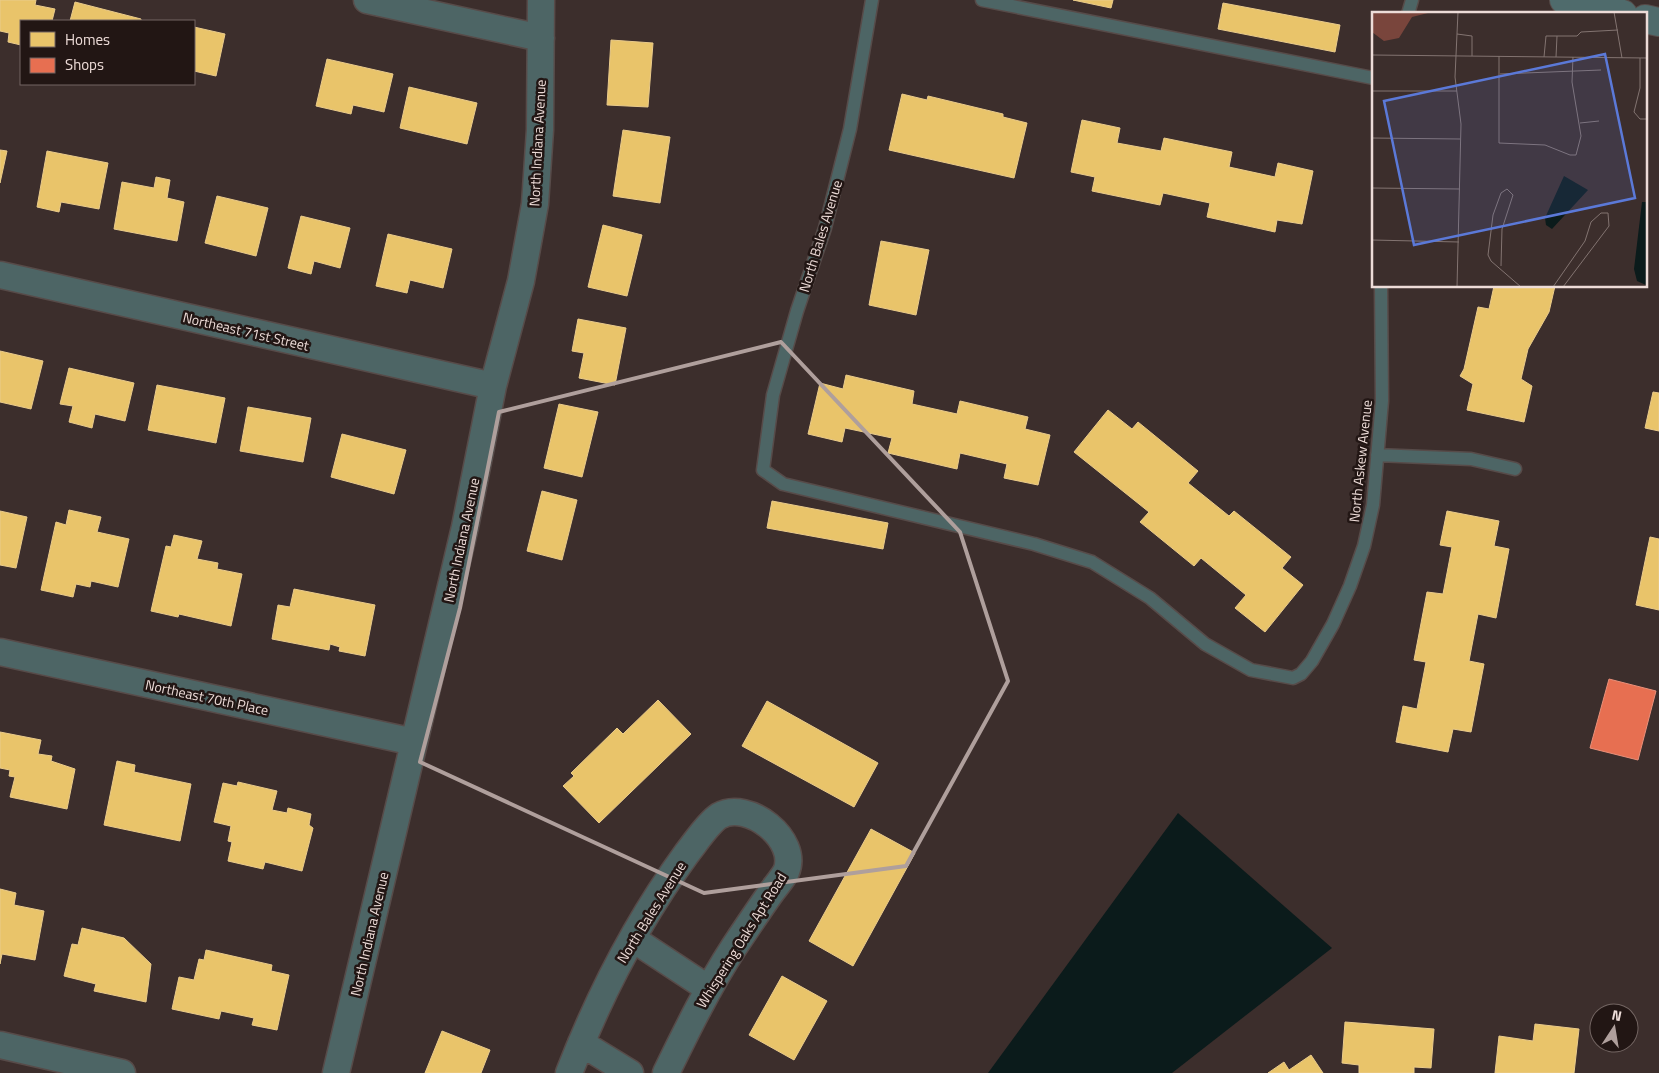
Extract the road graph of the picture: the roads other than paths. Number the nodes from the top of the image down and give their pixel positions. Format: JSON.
{"nodes":[{"id":1,"x":367,"y":0,"type":"edge"},
{"id":2,"x":541,"y":0,"type":"edge"},
{"id":3,"x":872,"y":0,"type":"edge"},
{"id":4,"x":982,"y":0,"type":"edge"},
{"id":5,"x":1564,"y":0,"type":"edge"},
{"id":6,"x":1615,"y":12,"type":"edge"},
{"id":7,"x":1646,"y":19,"type":"edge"},
{"id":8,"x":1659,"y":22,"type":"edge"},
{"id":9,"x":541,"y":38,"type":"junction"},
{"id":10,"x":1372,"y":78,"type":"edge"},
{"id":11,"x":0,"y":275,"type":"edge"},
{"id":12,"x":1381,"y":288,"type":"edge"},
{"id":13,"x":493,"y":386,"type":"junction"},
{"id":14,"x":1377,"y":455,"type":"junction"},
{"id":15,"x":1515,"y":469,"type":"dead end"},
{"id":16,"x":0,"y":652,"type":"edge"},
{"id":17,"x":1293,"y":678,"type":"joint"},
{"id":18,"x":414,"y":742,"type":"junction"},
{"id":19,"x":776,"y":833,"type":"joint"},
{"id":20,"x":633,"y":939,"type":"junction"},
{"id":21,"x":710,"y":989,"type":"junction"},
{"id":22,"x":581,"y":1043,"type":"junction"},
{"id":23,"x":0,"y":1045,"type":"edge"},
{"id":24,"x":122,"y":1073,"type":"edge"},
{"id":25,"x":336,"y":1073,"type":"edge"},
{"id":26,"x":569,"y":1073,"type":"edge"},
{"id":27,"x":630,"y":1073,"type":"edge"},
{"id":28,"x":666,"y":1073,"type":"edge"}],
"edges":[{"from":1,"to":9,"type":"street"},
{"from":2,"to":9,"type":"street","name":"North Indiana Avenue"},
{"from":3,"to":17,"type":"lane","name":"North Bales Avenue"},
{"from":4,"to":10,"type":"lane"},
{"from":5,"to":6,"type":"main road"},
{"from":7,"to":8,"type":"main road"},
{"from":9,"to":13,"type":"street","name":"North Indiana Avenue"},
{"from":11,"to":13,"type":"street","name":"Northeast 71st Street"},
{"from":12,"to":14,"type":"lane","name":"North Askew Avenue"},
{"from":13,"to":18,"type":"street","name":"North Indiana Avenue"},
{"from":14,"to":15,"type":"lane"},
{"from":14,"to":17,"type":"lane","name":"North Askew Avenue"},
{"from":16,"to":18,"type":"street","name":"Northeast 70th Place"},
{"from":18,"to":25,"type":"street","name":"North Indiana Avenue"},
{"from":19,"to":20,"type":"street","name":"North Bales Avenue"},
{"from":19,"to":21,"type":"street","name":"Whispering Oaks Apt Road"},
{"from":20,"to":21,"type":"street"},
{"from":20,"to":22,"type":"street","name":"North Bales Avenue"},
{"from":21,"to":28,"type":"street","name":"Whispering Oaks Apt Road"},
{"from":22,"to":26,"type":"street","name":"North Bales Avenue"},
{"from":22,"to":27,"type":"street"},
{"from":23,"to":24,"type":"street"}]}
